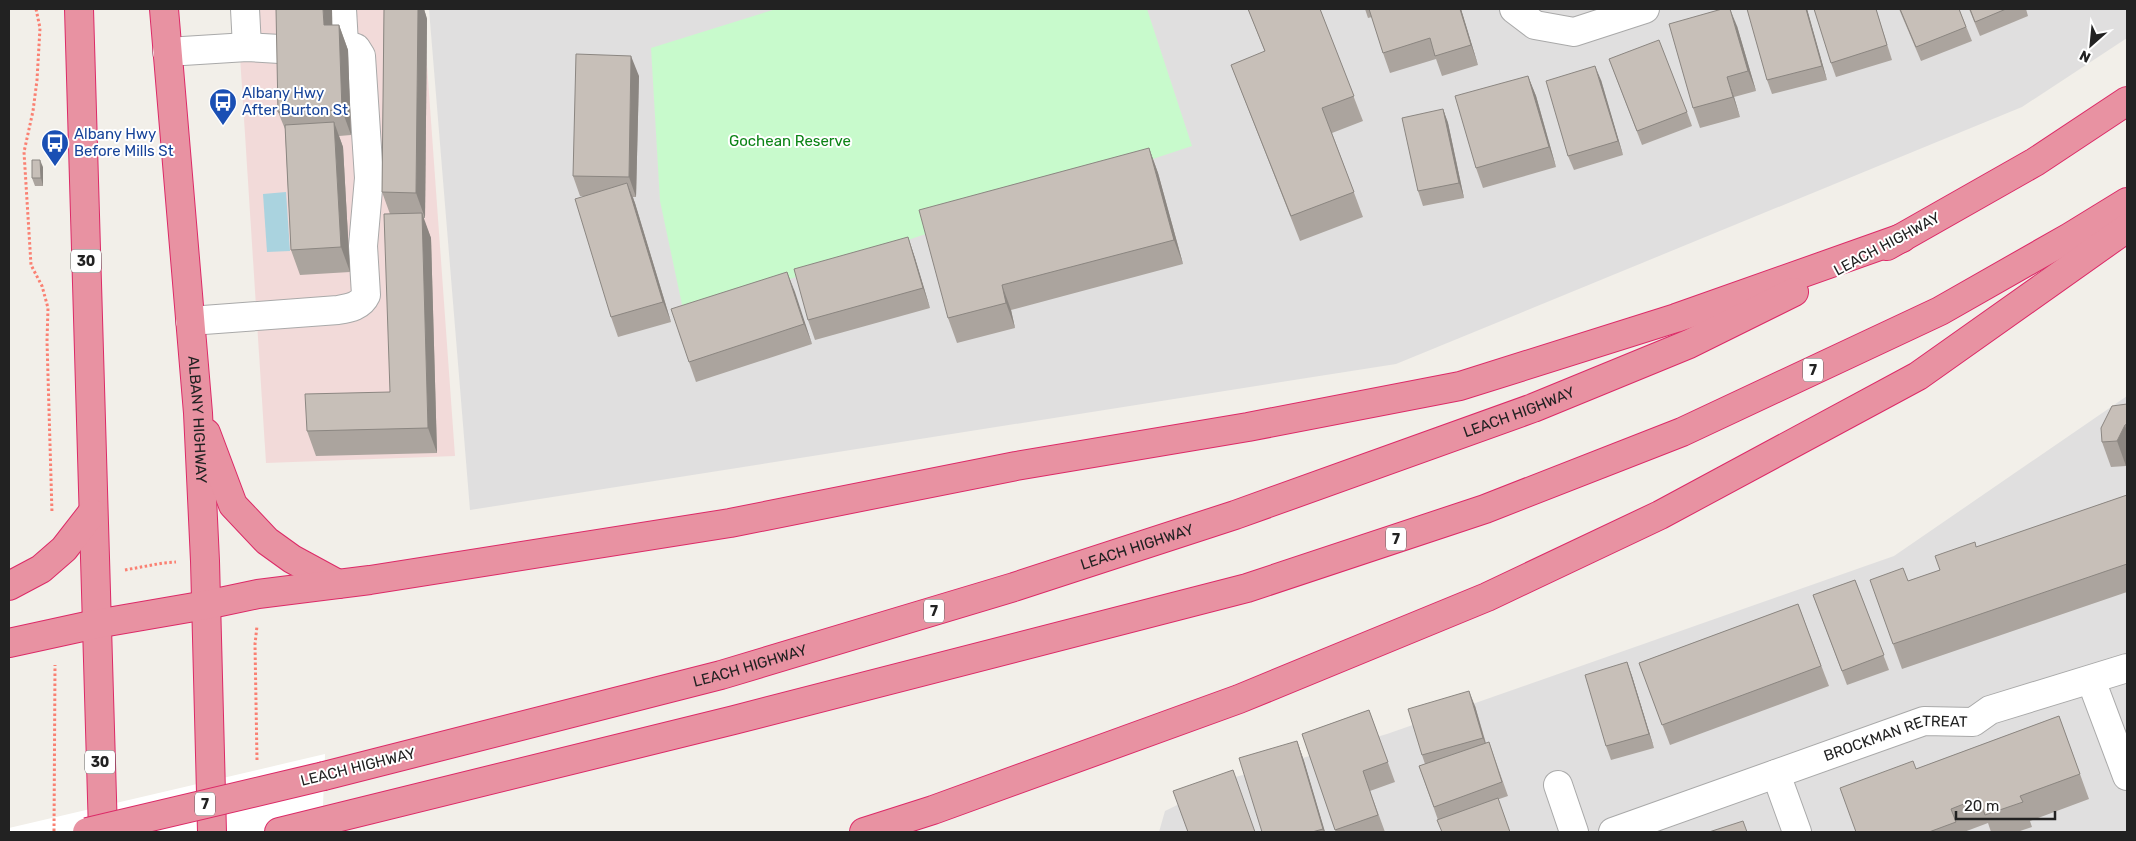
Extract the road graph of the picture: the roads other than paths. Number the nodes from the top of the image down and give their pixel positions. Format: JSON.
{"nodes":[{"id":1,"x":79,"y":9,"type":"edge"},
{"id":2,"x":164,"y":9,"type":"edge"},
{"id":3,"x":245,"y":9,"type":"edge"},
{"id":4,"x":342,"y":9,"type":"edge"},
{"id":5,"x":1514,"y":9,"type":"edge"},
{"id":6,"x":1645,"y":9,"type":"edge"},
{"id":7,"x":247,"y":47,"type":"junction"},
{"id":8,"x":280,"y":48,"type":"edge"},
{"id":9,"x":167,"y":52,"type":"junction"},
{"id":10,"x":2127,"y":101,"type":"edge"},
{"id":11,"x":2127,"y":202,"type":"edge"},
{"id":12,"x":2127,"y":228,"type":"edge"},
{"id":13,"x":1902,"y":238,"type":"junction"},
{"id":14,"x":190,"y":321,"type":"junction"},
{"id":15,"x":198,"y":413,"type":"junction"},
{"id":16,"x":92,"y":513,"type":"junction"},
{"id":17,"x":338,"y":584,"type":"junction"},
{"id":18,"x":9,"y":586,"type":"edge"},
{"id":19,"x":206,"y":605,"type":"junction"},
{"id":20,"x":96,"y":624,"type":"junction"},
{"id":21,"x":9,"y":643,"type":"edge"},
{"id":22,"x":2127,"y":668,"type":"edge"},
{"id":23,"x":2091,"y":680,"type":"junction"},
{"id":24,"x":1776,"y":774,"type":"junction"},
{"id":25,"x":2127,"y":776,"type":"edge"},
{"id":26,"x":1558,"y":784,"type":"dead end"},
{"id":27,"x":86,"y":832,"type":"edge"},
{"id":28,"x":103,"y":832,"type":"edge"},
{"id":29,"x":212,"y":832,"type":"edge"},
{"id":30,"x":278,"y":832,"type":"edge"},
{"id":31,"x":864,"y":832,"type":"edge"},
{"id":32,"x":1574,"y":832,"type":"edge"},
{"id":33,"x":1613,"y":832,"type":"edge"},
{"id":34,"x":1797,"y":832,"type":"edge"}],
"edges":[{"from":1,"to":16,"type":"highway","number":"30"},
{"from":2,"to":9,"type":"highway","name":"ALBANY HIGHWAY"},
{"from":3,"to":7,"type":"street"},
{"from":4,"to":14,"type":"street"},
{"from":5,"to":6,"type":"street"},
{"from":7,"to":8,"type":"street"},
{"from":7,"to":9,"type":"street"},
{"from":9,"to":14,"type":"highway","name":"ALBANY HIGHWAY"},
{"from":10,"to":13,"type":"highway","name":"LEACH HIGHWAY","number":"7"},
{"from":11,"to":30,"type":"highway","number":"7"},
{"from":12,"to":31,"type":"highway"},
{"from":13,"to":17,"type":"highway"},
{"from":13,"to":27,"type":"highway","name":"LEACH HIGHWAY","number":"7","bridge":true},
{"from":14,"to":15,"type":"highway","name":"ALBANY HIGHWAY"},
{"from":15,"to":17,"type":"highway"},
{"from":15,"to":19,"type":"highway","name":"ALBANY HIGHWAY"},
{"from":16,"to":18,"type":"highway"},
{"from":16,"to":20,"type":"highway","number":"30"},
{"from":17,"to":19,"type":"highway"},
{"from":19,"to":20,"type":"highway"},
{"from":19,"to":29,"type":"highway","name":"ALBANY HIGHWAY"},
{"from":20,"to":21,"type":"highway"},
{"from":20,"to":28,"type":"highway","number":"30"},
{"from":22,"to":23,"type":"street","name":"BROCKMAN RETREAT"},
{"from":23,"to":24,"type":"street","name":"BROCKMAN RETREAT"},
{"from":23,"to":25,"type":"street"},
{"from":24,"to":33,"type":"street","name":"BROCKMAN RETREAT"},
{"from":24,"to":34,"type":"street"},
{"from":26,"to":32,"type":"street"}]}
